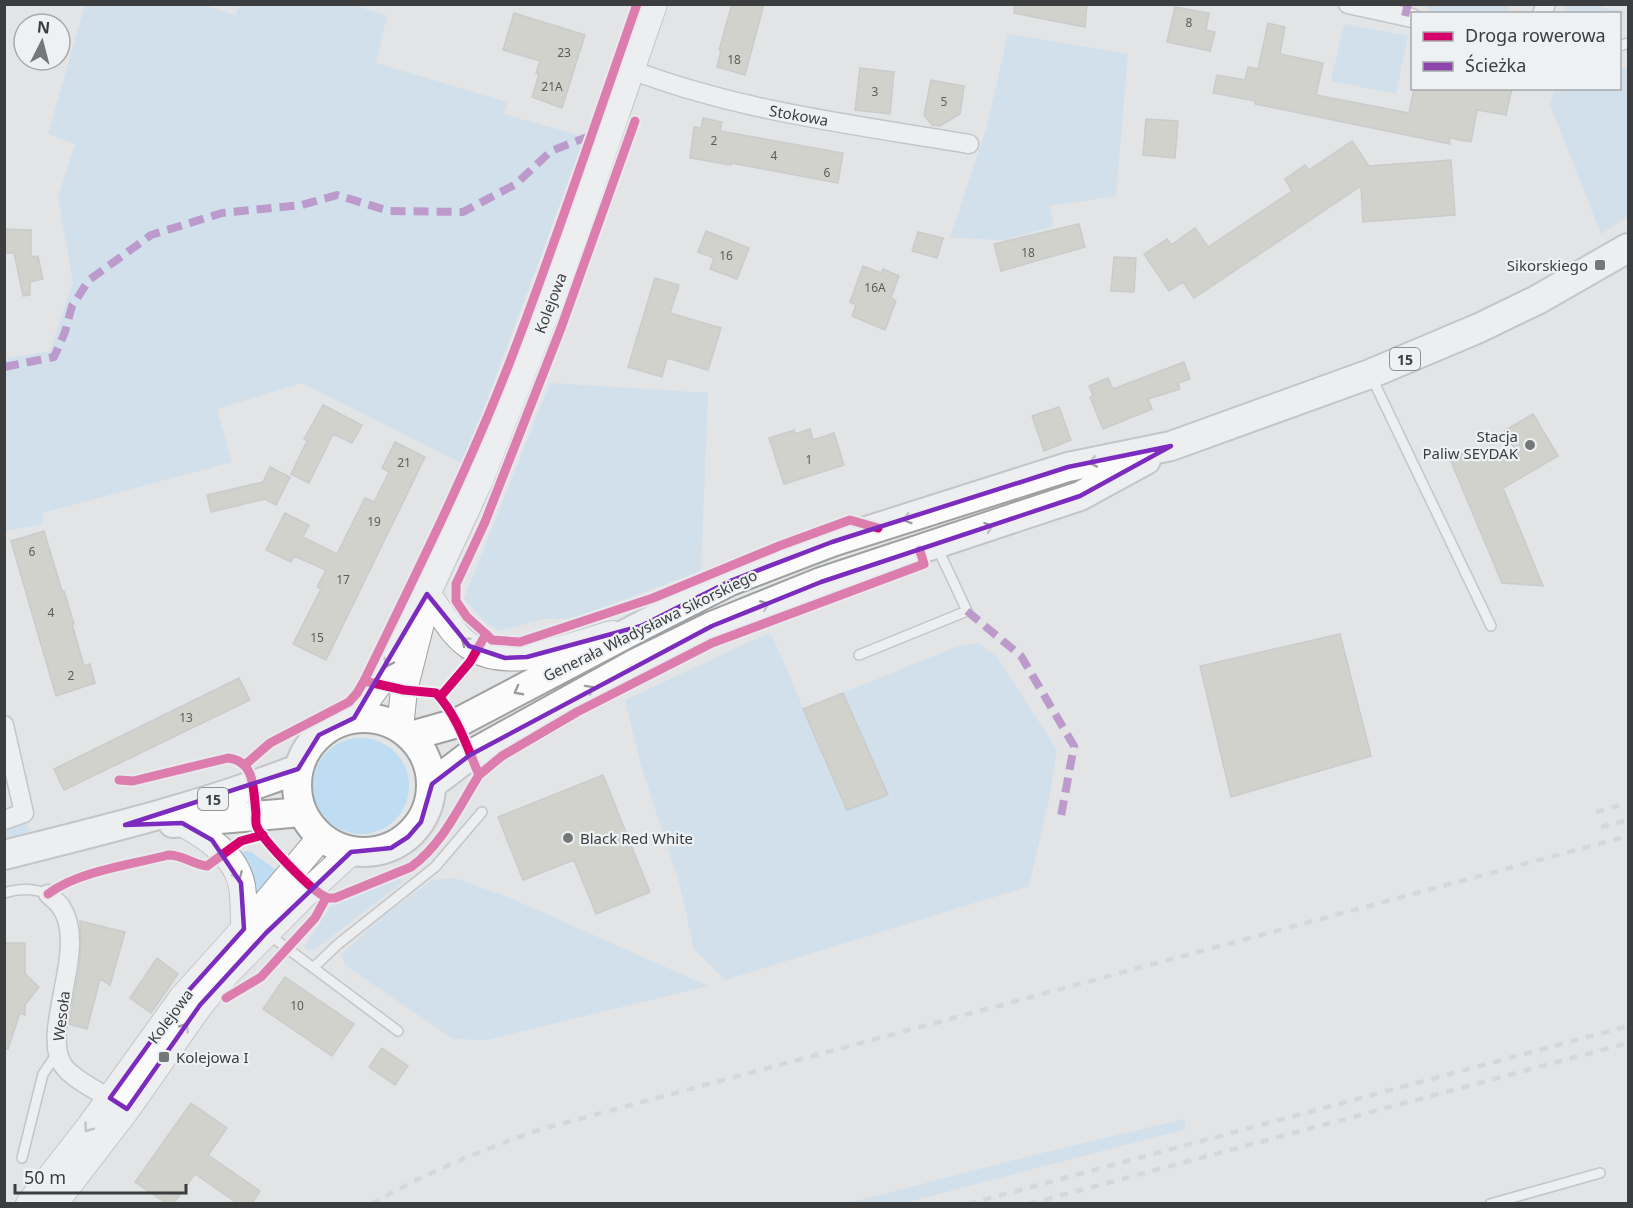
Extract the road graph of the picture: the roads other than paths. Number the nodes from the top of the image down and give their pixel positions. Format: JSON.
{"nodes":[{"id":1,"x":654,"y":4,"type":"edge"},
{"id":2,"x":1348,"y":4,"type":"edge"},
{"id":3,"x":1409,"y":13,"type":"edge"},
{"id":4,"x":632,"y":70,"type":"junction"},
{"id":5,"x":969,"y":144,"type":"dead end"},
{"id":6,"x":1629,"y":248,"type":"edge"},
{"id":7,"x":1370,"y":374,"type":"junction"},
{"id":8,"x":1171,"y":446,"type":"junction"},
{"id":9,"x":936,"y":545,"type":"junction"},
{"id":10,"x":427,"y":594,"type":"junction"},
{"id":11,"x":641,"y":626,"type":"junction"},
{"id":12,"x":1491,"y":626,"type":"dead end"},
{"id":13,"x":859,"y":655,"type":"dead end"},
{"id":14,"x":354,"y":718,"type":"junction"},
{"id":15,"x":4,"y":725,"type":"edge"},
{"id":16,"x":405,"y":732,"type":"junction"},
{"id":17,"x":298,"y":769,"type":"junction"},
{"id":18,"x":432,"y":784,"type":"junction"},
{"id":19,"x":302,"y":812,"type":"junction"},
{"id":20,"x":482,"y":812,"type":"dead end"},
{"id":21,"x":4,"y":820,"type":"edge"},
{"id":22,"x":182,"y":823,"type":"junction"},
{"id":23,"x":125,"y":825,"type":"junction"},
{"id":24,"x":321,"y":837,"type":"junction"},
{"id":25,"x":351,"y":852,"type":"junction"},
{"id":26,"x":4,"y":855,"type":"edge"},
{"id":27,"x":4,"y":893,"type":"edge"},
{"id":28,"x":48,"y":894,"type":"joint"},
{"id":29,"x":255,"y":931,"type":"junction"},
{"id":30,"x":313,"y":968,"type":"junction"},
{"id":31,"x":398,"y":1031,"type":"dead end"},
{"id":32,"x":58,"y":1052,"type":"junction"},
{"id":33,"x":119,"y":1103,"type":"junction"},
{"id":34,"x":22,"y":1158,"type":"dead end"},
{"id":35,"x":1600,"y":1173,"type":"dead end"},
{"id":36,"x":29,"y":1203,"type":"edge"},
{"id":37,"x":54,"y":1203,"type":"edge"},
{"id":38,"x":1490,"y":1203,"type":"edge"}],
"edges":[{"from":1,"to":4,"type":"street","name":"Kolejowa"},
{"from":2,"to":3,"type":"street"},
{"from":4,"to":5,"type":"street","name":"Stokowa"},
{"from":4,"to":10,"type":"street","name":"Kolejowa"},
{"from":6,"to":7,"type":"main road","name":"Generała Władysława Sikorskiego","number":"15"},
{"from":7,"to":8,"type":"main road","name":"Generała Władysława Sikorskiego","number":"15"},
{"from":7,"to":12,"type":"lane"},
{"from":9,"to":8,"type":"main road","name":"Generała Władysława Sikorskiego","number":"15","one_way":true},
{"from":8,"to":11,"type":"main road","name":"Generała Władysława Sikorskiego","number":"15","one_way":true},
{"from":9,"to":13,"type":"lane"},
{"from":18,"to":9,"type":"main road","name":"Generała Władysława Sikorskiego","number":"15","one_way":true},
{"from":11,"to":10,"type":"street","one_way":true},
{"from":10,"to":14,"type":"street","name":"Kolejowa","one_way":true},
{"from":10,"to":16,"type":"street","name":"Kolejowa"},
{"from":11,"to":16,"type":"main road","name":"Generała Władysława Sikorskiego","number":"15","one_way":true},
{"from":14,"to":16,"type":"main road"},
{"from":14,"to":17,"type":"main road"},
{"from":15,"to":21,"type":"street"},
{"from":16,"to":18,"type":"main road"},
{"from":17,"to":19,"type":"main road"},
{"from":17,"to":23,"type":"main road","number":"15"},
{"from":18,"to":25,"type":"main road"},
{"from":19,"to":22,"type":"main road","number":"15"},
{"from":19,"to":24,"type":"main road"},
{"from":20,"to":30,"type":"lane"},
{"from":22,"to":23,"type":"main road","number":"15"},
{"from":22,"to":29,"type":"street","one_way":true},
{"from":23,"to":26,"type":"main road","number":"15"},
{"from":24,"to":25,"type":"main road"},
{"from":24,"to":29,"type":"street","name":"Kolejowa"},
{"from":25,"to":29,"type":"street","name":"Kolejowa"},
{"from":27,"to":28,"type":"lane"},
{"from":28,"to":32,"type":"street","name":"Wesoła"},
{"from":29,"to":30,"type":"lane"},
{"from":29,"to":33,"type":"street","name":"Kolejowa"},
{"from":30,"to":31,"type":"lane"},
{"from":32,"to":33,"type":"street","name":"Wesoła"},
{"from":32,"to":34,"type":"lane"},
{"from":33,"to":36,"type":"street","name":"Kolejowa","one_way":true},
{"from":33,"to":37,"type":"street","name":"Kolejowa"},
{"from":35,"to":38,"type":"lane"}]}
